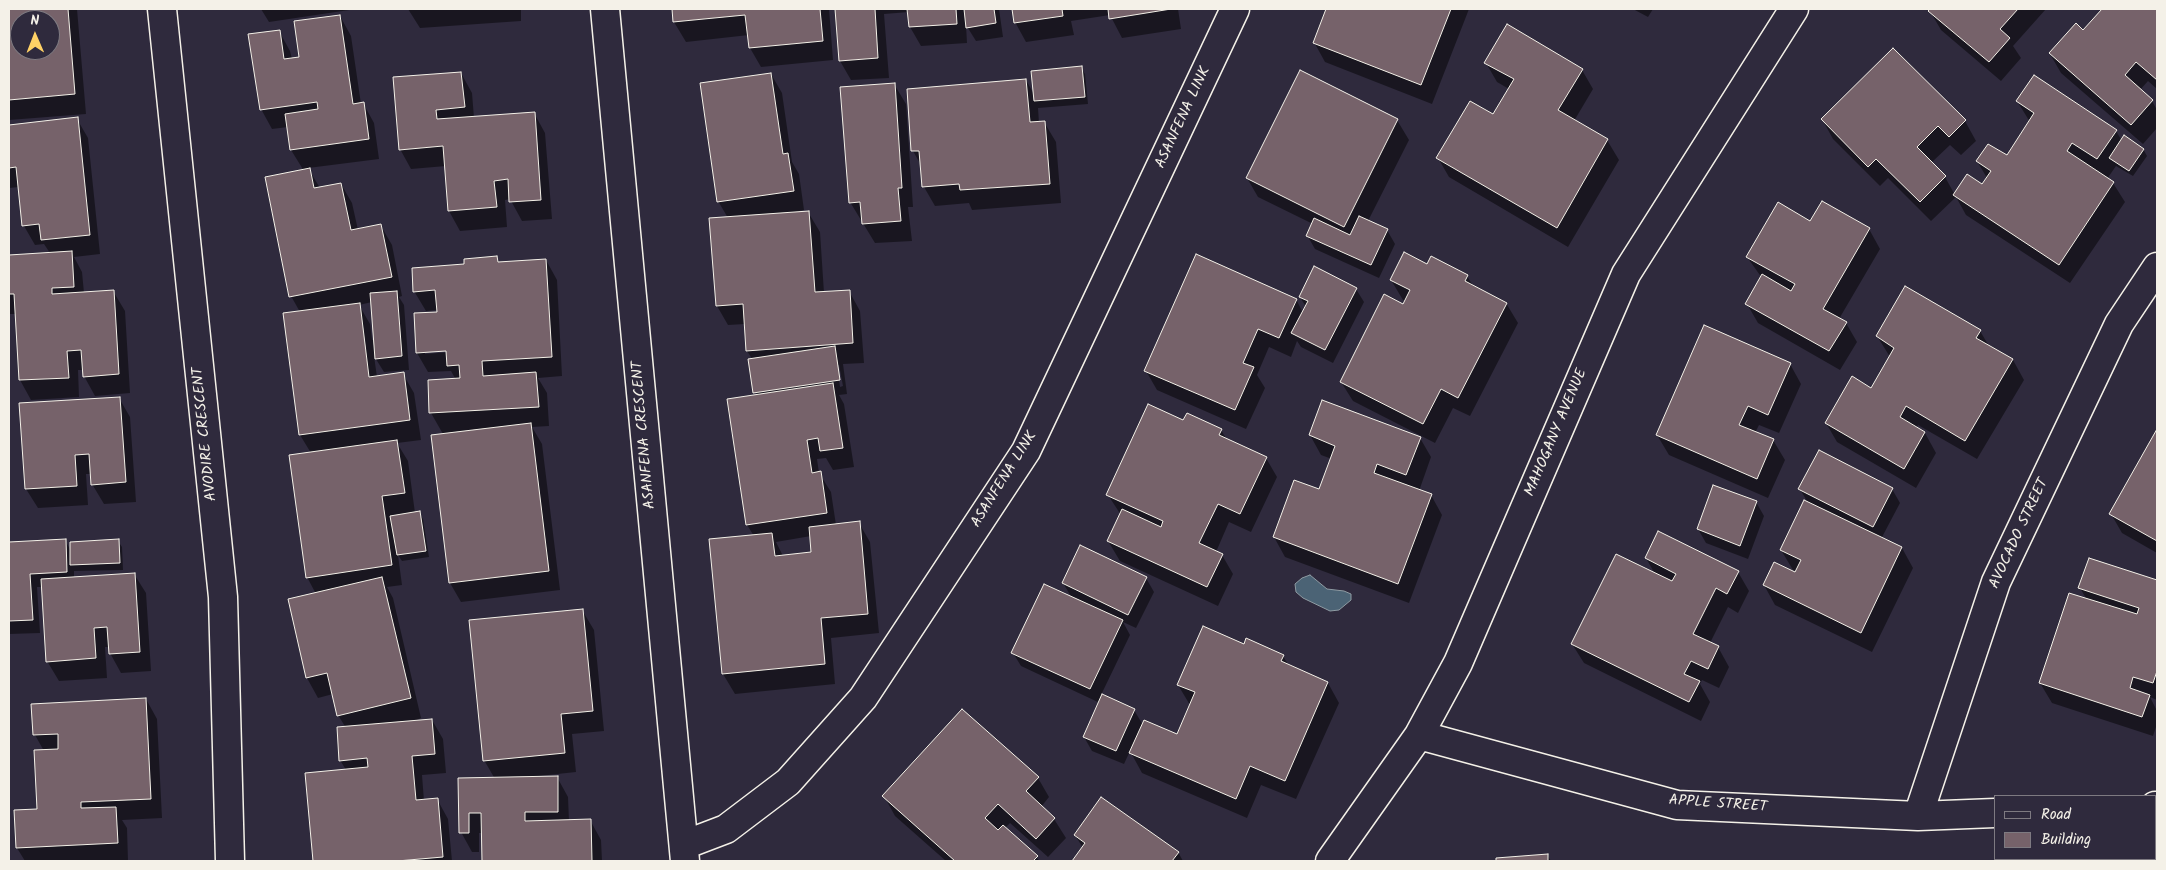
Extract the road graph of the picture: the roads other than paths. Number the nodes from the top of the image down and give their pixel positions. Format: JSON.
{"nodes":[{"id":1,"x":162,"y":9,"type":"edge"},
{"id":2,"x":605,"y":9,"type":"edge"},
{"id":3,"x":1235,"y":9,"type":"edge"},
{"id":4,"x":1794,"y":9,"type":"edge"},
{"id":5,"x":2157,"y":267,"type":"edge"},
{"id":6,"x":1419,"y":735,"type":"junction"},
{"id":7,"x":1994,"y":813,"type":"edge"},
{"id":8,"x":1918,"y":816,"type":"junction"},
{"id":9,"x":684,"y":853,"type":"edge"},
{"id":10,"x":230,"y":861,"type":"edge"},
{"id":11,"x":1330,"y":861,"type":"edge"}],
"edges":[{"from":1,"to":10,"type":"street","name":"AVODIRE CRESCENT"},
{"from":2,"to":9,"type":"street","name":"ASANFENA CRESCENT"},
{"from":3,"to":9,"type":"street","name":"ASANFENA LINK"},
{"from":4,"to":6,"type":"street","name":"MAHOGANY AVENUE"},
{"from":5,"to":8,"type":"street","name":"AVOCADO STREET"},
{"from":6,"to":8,"type":"street","name":"APPLE STREET"},
{"from":6,"to":11,"type":"street","name":"MAHOGANY AVENUE"},
{"from":7,"to":8,"type":"street","name":"APPLE STREET"}]}
